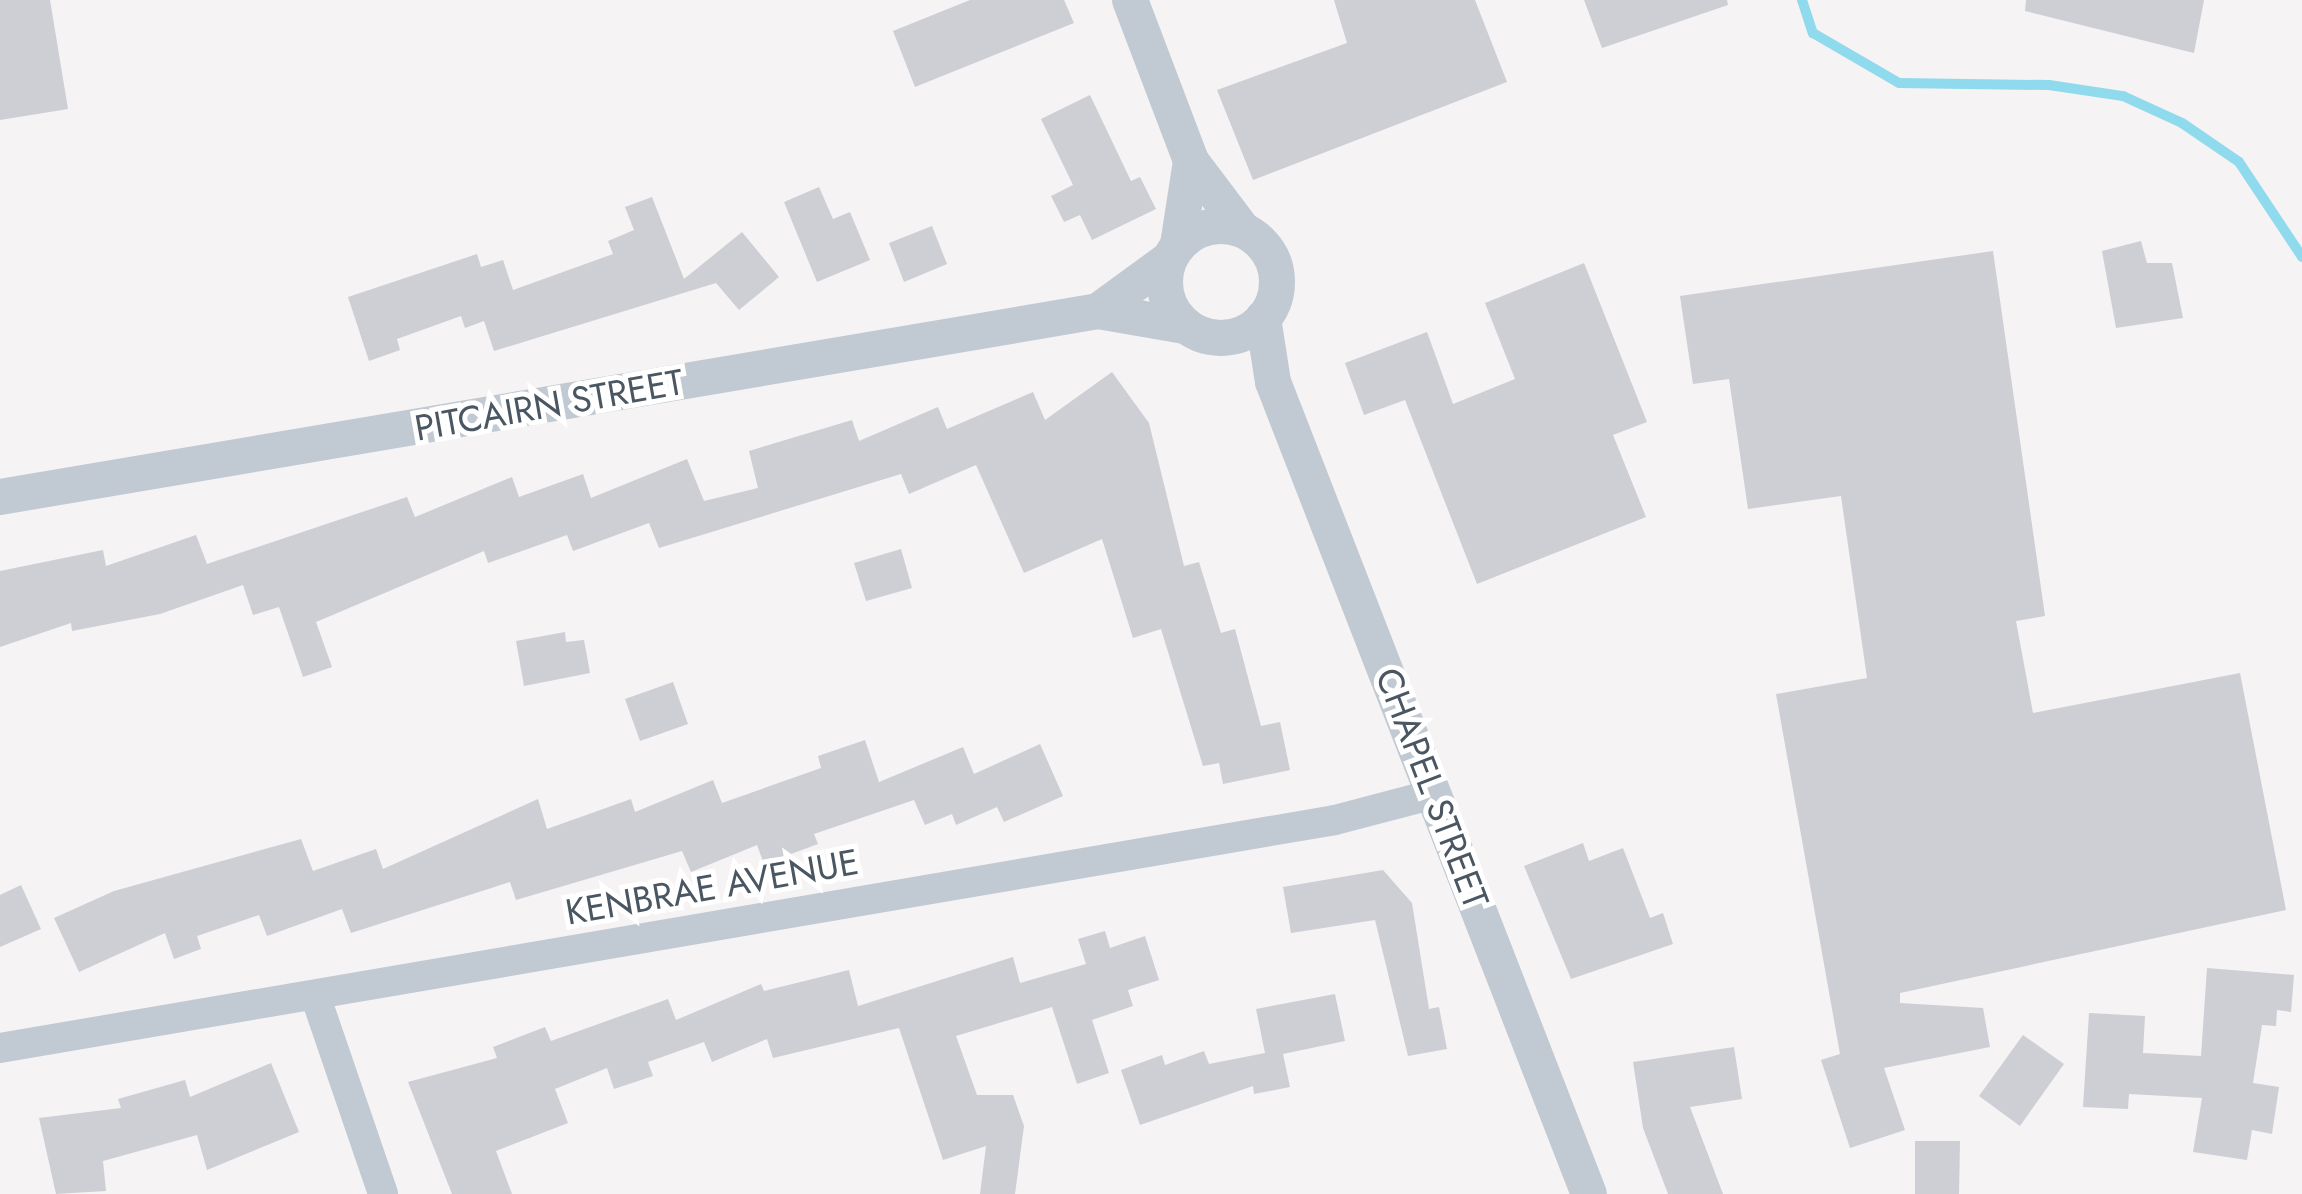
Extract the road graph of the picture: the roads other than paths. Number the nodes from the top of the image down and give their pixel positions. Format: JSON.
{"nodes":[{"id":1,"x":1130,"y":0,"type":"edge"},
{"id":2,"x":1191,"y":161,"type":"junction"},
{"id":3,"x":1243,"y":230,"type":"junction"},
{"id":4,"x":1173,"y":252,"type":"junction"},
{"id":5,"x":1098,"y":311,"type":"junction"},
{"id":6,"x":1263,"y":318,"type":"junction"},
{"id":7,"x":1200,"y":332,"type":"junction"},
{"id":8,"x":1273,"y":382,"type":"junction"},
{"id":9,"x":0,"y":497,"type":"edge"},
{"id":10,"x":1434,"y":794,"type":"junction"},
{"id":11,"x":315,"y":995,"type":"junction"},
{"id":12,"x":0,"y":1048,"type":"edge"},
{"id":13,"x":382,"y":1194,"type":"edge"},
{"id":14,"x":1589,"y":1194,"type":"edge"}],
"edges":[{"from":1,"to":2,"type":"street"},
{"from":2,"to":3,"type":"street"},
{"from":2,"to":4,"type":"street"},
{"from":3,"to":4,"type":"street"},
{"from":3,"to":6,"type":"street"},
{"from":4,"to":5,"type":"street","name":"PITCAIRN STREET"},
{"from":4,"to":7,"type":"street"},
{"from":5,"to":7,"type":"street","name":"PITCAIRN STREET"},
{"from":5,"to":9,"type":"street","name":"PITCAIRN STREET"},
{"from":6,"to":7,"type":"street"},
{"from":6,"to":8,"type":"street","name":"CHAPEL STREET"},
{"from":7,"to":8,"type":"street"},
{"from":8,"to":10,"type":"street","name":"CHAPEL STREET"},
{"from":10,"to":11,"type":"street","name":"KENBRAE AVENUE"},
{"from":10,"to":14,"type":"street","name":"CHAPEL STREET"},
{"from":11,"to":12,"type":"street","name":"KENBRAE AVENUE"},
{"from":11,"to":13,"type":"street"}]}
